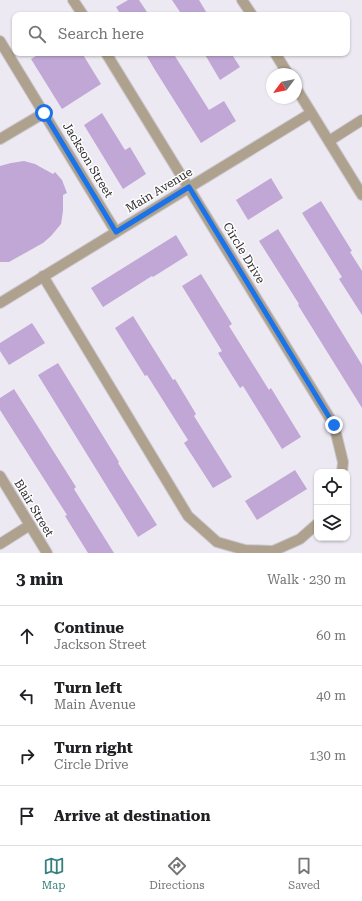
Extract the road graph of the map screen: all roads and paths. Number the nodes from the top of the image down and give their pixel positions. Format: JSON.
{"nodes":[{"id":1,"x":73,"y":0,"type":"edge"},
{"id":2,"x":242,"y":0,"type":"edge"},
{"id":3,"x":80,"y":12,"type":"edge"},
{"id":4,"x":250,"y":12,"type":"edge"},
{"id":5,"x":0,"y":41,"type":"edge"},
{"id":6,"x":108,"y":56,"type":"edge"},
{"id":7,"x":277,"y":56,"type":"edge"},
{"id":8,"x":4,"y":57,"type":"edge"},
{"id":9,"x":284,"y":68,"type":"edge"},
{"id":10,"x":302,"y":98,"type":"edge"},
{"id":11,"x":44,"y":113,"type":"junction"},
{"id":12,"x":311,"y":113,"type":"junction"},
{"id":13,"x":362,"y":120,"type":"edge"},
{"id":14,"x":0,"y":139,"type":"edge"},
{"id":15,"x":329,"y":141,"type":"junction"},
{"id":16,"x":189,"y":187,"type":"junction"},
{"id":17,"x":362,"y":195,"type":"edge"},
{"id":18,"x":116,"y":232,"type":"junction"},
{"id":19,"x":43,"y":276,"type":"junction"},
{"id":20,"x":0,"y":303,"type":"edge"},
{"id":21,"x":342,"y":469,"type":"edge"},
{"id":22,"x":0,"y":476,"type":"edge"},
{"id":23,"x":30,"y":525,"type":"junction"},
{"id":24,"x":314,"y":527,"type":"edge"},
{"id":25,"x":0,"y":544,"type":"edge"},
{"id":26,"x":47,"y":553,"type":"edge"}],
"edges":[{"from":1,"to":3,"type":"street"},
{"from":2,"to":4,"type":"street"},
{"from":5,"to":8,"type":"street","name":"Jackson Street"},
{"from":6,"to":16,"type":"street","name":"Circle Drive"},
{"from":7,"to":9,"type":"street"},
{"from":8,"to":11,"type":"street","name":"Jackson Street"},
{"from":10,"to":12,"type":"street"},
{"from":11,"to":14,"type":"street"},
{"from":11,"to":18,"type":"street","name":"Jackson Street"},
{"from":12,"to":15,"type":"street"},
{"from":12,"to":16,"type":"street","name":"Main Avenue"},
{"from":13,"to":15,"type":"street"},
{"from":15,"to":17,"type":"street"},
{"from":16,"to":18,"type":"street","name":"Main Avenue"},
{"from":16,"to":21,"type":"street","name":"Circle Drive"},
{"from":18,"to":19,"type":"street","name":"Main Avenue"},
{"from":19,"to":20,"type":"street","name":"Main Avenue"},
{"from":19,"to":24,"type":"street"},
{"from":22,"to":23,"type":"street","name":"Blair Street"},
{"from":23,"to":25,"type":"street"},
{"from":23,"to":26,"type":"street","name":"Blair Street"}]}
